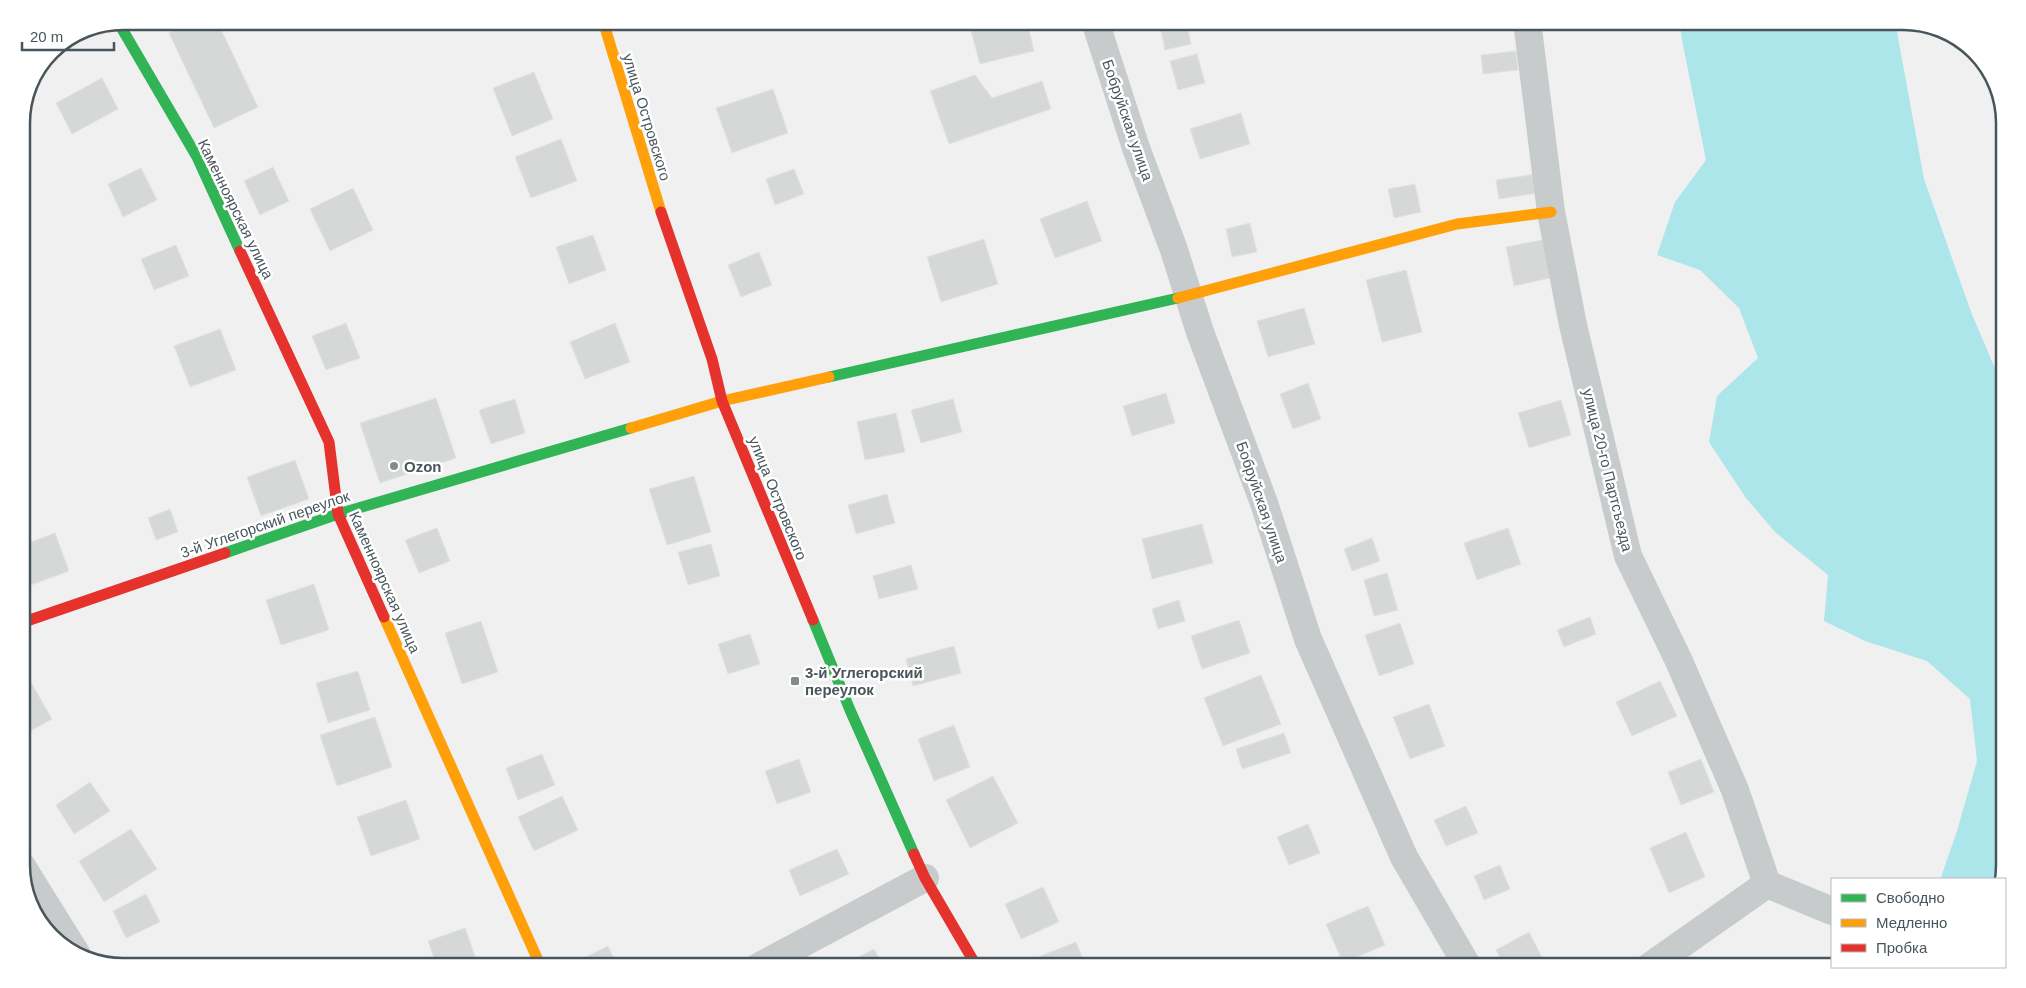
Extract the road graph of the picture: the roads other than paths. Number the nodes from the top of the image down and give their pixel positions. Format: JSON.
{"nodes":[{"id":1,"x":123,"y":30,"type":"edge"},
{"id":2,"x":606,"y":30,"type":"edge"},
{"id":3,"x":1098,"y":30,"type":"edge"},
{"id":4,"x":1528,"y":30,"type":"edge"},
{"id":5,"x":1551,"y":212,"type":"junction"},
{"id":6,"x":1188,"y":296,"type":"junction"},
{"id":7,"x":722,"y":401,"type":"junction"},
{"id":8,"x":338,"y":514,"type":"junction"},
{"id":9,"x":30,"y":621,"type":"edge"},
{"id":10,"x":925,"y":878,"type":"junction"},
{"id":11,"x":32,"y":881,"type":"edge"},
{"id":12,"x":1767,"y":884,"type":"junction"},
{"id":13,"x":1831,"y":911,"type":"edge"},
{"id":14,"x":67,"y":939,"type":"edge"},
{"id":15,"x":537,"y":958,"type":"edge"},
{"id":16,"x":775,"y":958,"type":"edge"},
{"id":17,"x":972,"y":958,"type":"edge"},
{"id":18,"x":1463,"y":958,"type":"edge"},
{"id":19,"x":1662,"y":958,"type":"edge"}],
"edges":[{"from":1,"to":8,"type":"street","name":"Каменноярская улица"},
{"from":2,"to":7,"type":"street","name":"улица Островского"},
{"from":3,"to":6,"type":"street","name":"Бобруйская улица"},
{"from":4,"to":5,"type":"street","name":"улица 20-го Партсъезда"},
{"from":5,"to":6,"type":"street","name":"3-й Углегорский переулок"},
{"from":5,"to":12,"type":"street","name":"улица 20-го Партсъезда"},
{"from":6,"to":7,"type":"street","name":"3-й Углегорский переулок"},
{"from":6,"to":18,"type":"street","name":"Бобруйская улица"},
{"from":7,"to":8,"type":"street","name":"3-й Углегорский переулок"},
{"from":7,"to":10,"type":"street","name":"улица Островского"},
{"from":8,"to":9,"type":"street","name":"3-й Углегорский переулок"},
{"from":8,"to":15,"type":"street","name":"Каменноярская улица"},
{"from":10,"to":16,"type":"street"},
{"from":10,"to":17,"type":"street","name":"улица Островского"},
{"from":11,"to":14,"type":"street"},
{"from":12,"to":13,"type":"street"},
{"from":12,"to":19,"type":"street"}]}
